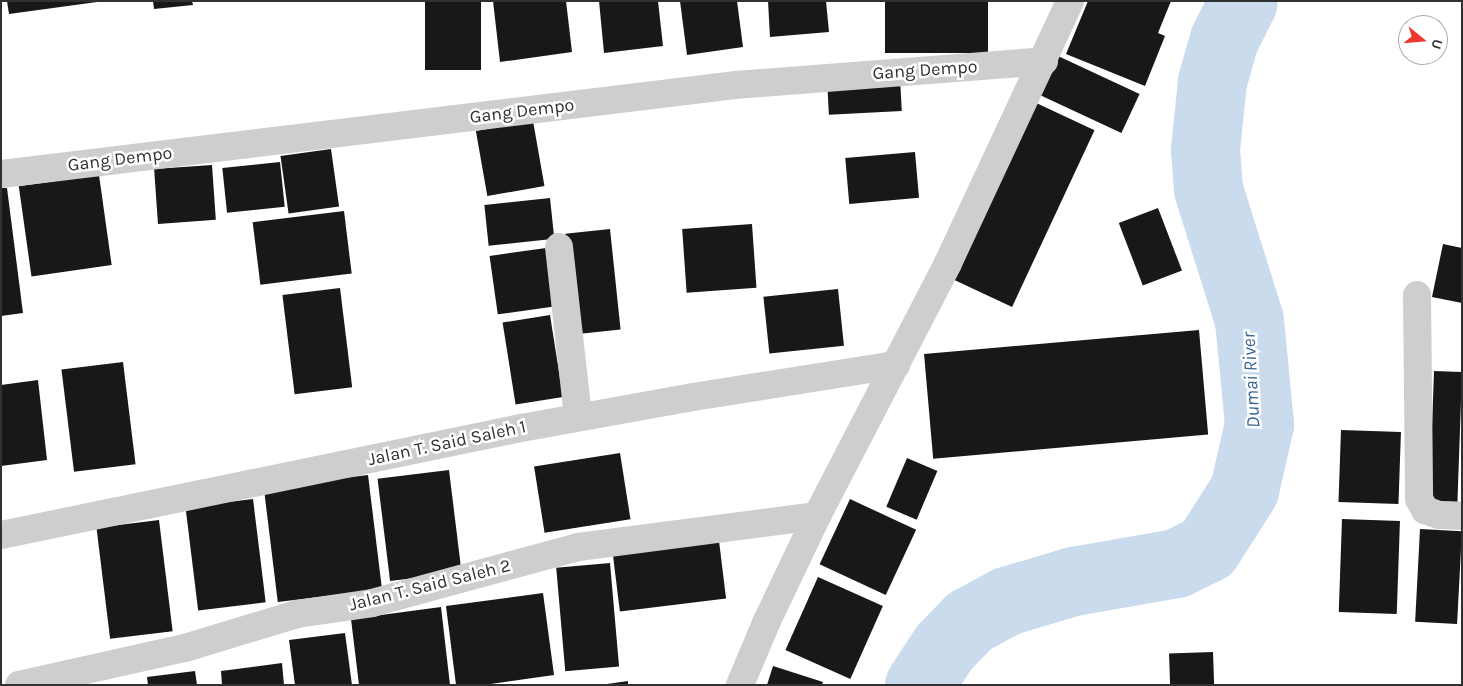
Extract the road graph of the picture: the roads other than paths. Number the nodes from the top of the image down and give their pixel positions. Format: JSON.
{"nodes":[{"id":1,"x":1070,"y":1,"type":"edge"},
{"id":2,"x":1044,"y":61,"type":"junction"},
{"id":3,"x":1,"y":174,"type":"edge"},
{"id":4,"x":559,"y":247,"type":"dead end"},
{"id":5,"x":1418,"y":295,"type":"dead end"},
{"id":6,"x":896,"y":364,"type":"junction"},
{"id":7,"x":578,"y":417,"type":"junction"},
{"id":8,"x":817,"y":516,"type":"junction"},
{"id":9,"x":1462,"y":516,"type":"edge"},
{"id":10,"x":1,"y":535,"type":"edge"},
{"id":11,"x":19,"y":685,"type":"edge"},
{"id":12,"x":740,"y":685,"type":"edge"}],
"edges":[{"from":1,"to":2,"type":"street"},
{"from":2,"to":3,"type":"street","name":"Gang Dempo"},
{"from":2,"to":6,"type":"street"},
{"from":4,"to":7,"type":"street"},
{"from":5,"to":9,"type":"street"},
{"from":6,"to":7,"type":"street","name":"Jalan T. Said Saleh 1"},
{"from":6,"to":8,"type":"street"},
{"from":7,"to":10,"type":"street","name":"Jalan T. Said Saleh 1"},
{"from":8,"to":11,"type":"street","name":"Jalan T. Said Saleh 2"},
{"from":8,"to":12,"type":"street"}]}
